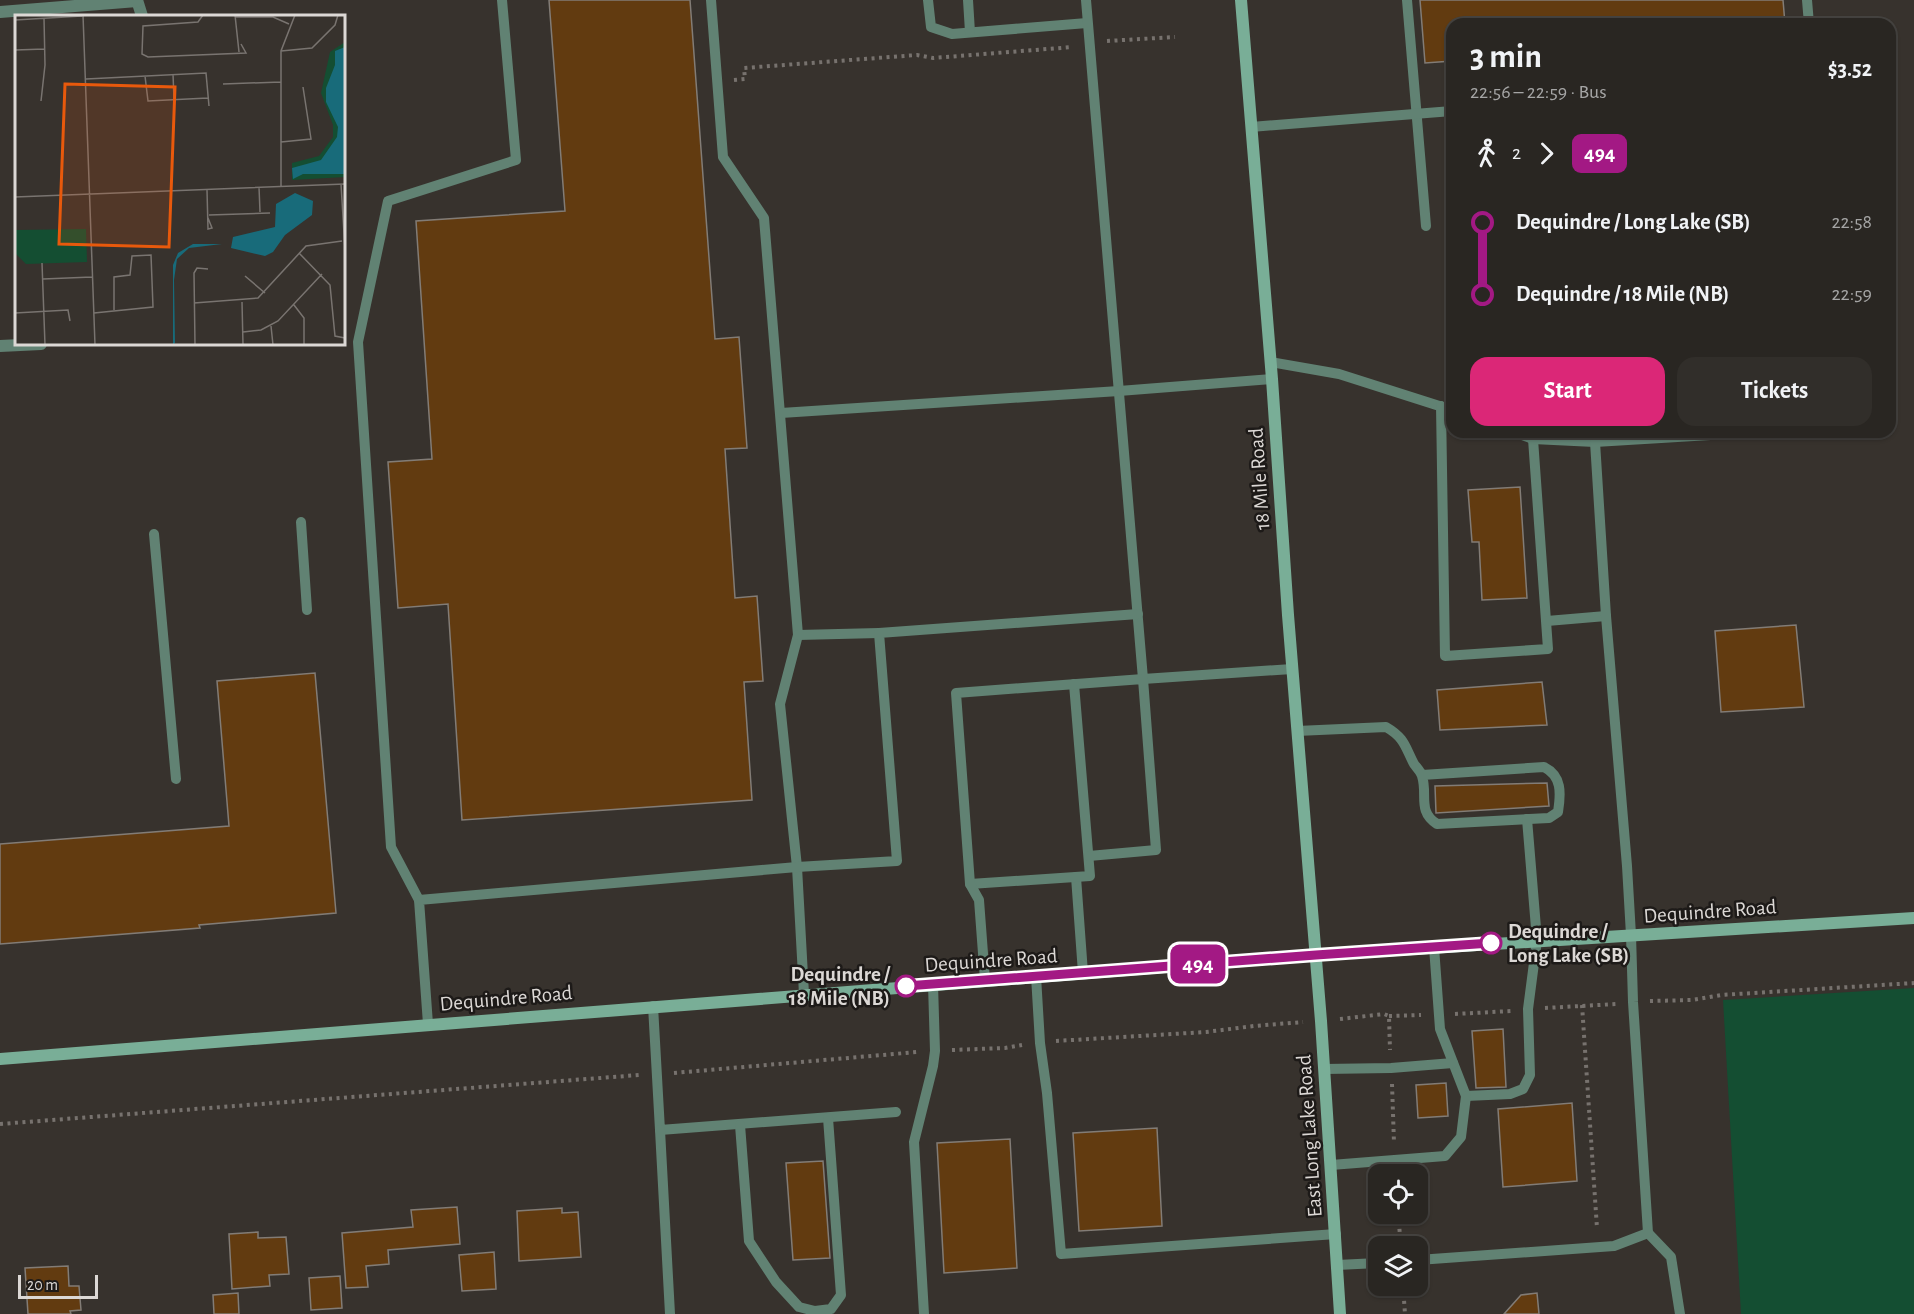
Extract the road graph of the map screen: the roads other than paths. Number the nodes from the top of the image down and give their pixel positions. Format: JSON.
{"nodes":[{"id":1,"x":502,"y":0,"type":"edge"},
{"id":2,"x":711,"y":0,"type":"edge"},
{"id":3,"x":928,"y":0,"type":"edge"},
{"id":4,"x":968,"y":0,"type":"edge"},
{"id":5,"x":1086,"y":0,"type":"edge"},
{"id":6,"x":1241,"y":0,"type":"edge"},
{"id":7,"x":1407,"y":0,"type":"edge"},
{"id":8,"x":1807,"y":0,"type":"edge"},
{"id":9,"x":137,"y":1,"type":"edge"},
{"id":10,"x":0,"y":12,"type":"edge"},
{"id":11,"x":1808,"y":18,"type":"edge"},
{"id":12,"x":1087,"y":23,"type":"junction"},
{"id":13,"x":970,"y":32,"type":"junction"},
{"id":14,"x":1446,"y":112,"type":"edge"},
{"id":15,"x":1417,"y":114,"type":"junction"},
{"id":16,"x":1251,"y":127,"type":"junction"},
{"id":17,"x":1426,"y":226,"type":"dead end"},
{"id":18,"x":20,"y":345,"type":"edge"},
{"id":19,"x":0,"y":346,"type":"edge"},
{"id":20,"x":1270,"y":362,"type":"junction"},
{"id":21,"x":1272,"y":379,"type":"junction"},
{"id":22,"x":1119,"y":391,"type":"junction"},
{"id":23,"x":1441,"y":406,"type":"junction"},
{"id":24,"x":1446,"y":408,"type":"edge"},
{"id":25,"x":781,"y":413,"type":"junction"},
{"id":26,"x":1661,"y":438,"type":"edge"},
{"id":27,"x":1533,"y":439,"type":"joint"},
{"id":28,"x":1595,"y":442,"type":"junction"},
{"id":29,"x":301,"y":522,"type":"dead end"},
{"id":30,"x":153,"y":534,"type":"dead end"},
{"id":31,"x":307,"y":610,"type":"dead end"},
{"id":32,"x":1138,"y":614,"type":"junction"},
{"id":33,"x":1606,"y":616,"type":"junction"},
{"id":34,"x":1547,"y":621,"type":"junction"},
{"id":35,"x":879,"y":633,"type":"junction"},
{"id":36,"x":798,"y":635,"type":"junction"},
{"id":37,"x":1292,"y":669,"type":"junction"},
{"id":38,"x":1143,"y":679,"type":"junction"},
{"id":39,"x":1074,"y":684,"type":"junction"},
{"id":40,"x":1298,"y":731,"type":"junction"},
{"id":41,"x":1422,"y":775,"type":"junction"},
{"id":42,"x":176,"y":779,"type":"dead end"},
{"id":43,"x":1527,"y":819,"type":"junction"},
{"id":44,"x":1089,"y":856,"type":"junction"},
{"id":45,"x":797,"y":867,"type":"junction"},
{"id":46,"x":1076,"y":877,"type":"junction"},
{"id":47,"x":970,"y":884,"type":"junction"},
{"id":48,"x":419,"y":900,"type":"junction"},
{"id":49,"x":1914,"y":918,"type":"edge"},
{"id":50,"x":1631,"y":935,"type":"junction"},
{"id":51,"x":1537,"y":940,"type":"junction"},
{"id":52,"x":1434,"y":947,"type":"junction"},
{"id":53,"x":1316,"y":955,"type":"junction"},
{"id":54,"x":1083,"y":973,"type":"junction"},
{"id":55,"x":1036,"y":976,"type":"junction"},
{"id":56,"x":984,"y":980,"type":"junction"},
{"id":57,"x":933,"y":984,"type":"junction"},
{"id":58,"x":804,"y":994,"type":"junction"},
{"id":59,"x":653,"y":1006,"type":"junction"},
{"id":60,"x":428,"y":1024,"type":"junction"},
{"id":61,"x":0,"y":1059,"type":"edge"},
{"id":62,"x":1453,"y":1063,"type":"junction"},
{"id":63,"x":1324,"y":1069,"type":"junction"},
{"id":64,"x":1466,"y":1096,"type":"junction"},
{"id":65,"x":896,"y":1112,"type":"dead end"},
{"id":66,"x":828,"y":1118,"type":"junction"},
{"id":67,"x":740,"y":1125,"type":"junction"},
{"id":68,"x":660,"y":1130,"type":"junction"},
{"id":69,"x":1331,"y":1165,"type":"junction"},
{"id":70,"x":1648,"y":1233,"type":"junction"},
{"id":71,"x":1336,"y":1234,"type":"junction"},
{"id":72,"x":1428,"y":1259,"type":"edge"},
{"id":73,"x":1368,"y":1263,"type":"edge"},
{"id":74,"x":1337,"y":1265,"type":"junction"},
{"id":75,"x":670,"y":1314,"type":"edge"},
{"id":76,"x":924,"y":1314,"type":"edge"},
{"id":77,"x":1341,"y":1314,"type":"edge"},
{"id":78,"x":1680,"y":1314,"type":"edge"}],
"edges":[{"from":1,"to":48,"type":"lane"},
{"from":2,"to":25,"type":"lane"},
{"from":3,"to":13,"type":"lane"},
{"from":4,"to":13,"type":"lane"},
{"from":5,"to":12,"type":"lane"},
{"from":6,"to":16,"type":"main road","name":"18 Mile Road"},
{"from":7,"to":15,"type":"lane"},
{"from":8,"to":11,"type":"lane"},
{"from":9,"to":10,"type":"street"},
{"from":12,"to":13,"type":"lane"},
{"from":12,"to":22,"type":"lane"},
{"from":14,"to":15,"type":"lane"},
{"from":15,"to":16,"type":"lane"},
{"from":15,"to":17,"type":"lane"},
{"from":16,"to":20,"type":"main road","name":"18 Mile Road"},
{"from":18,"to":19,"type":"street"},
{"from":20,"to":21,"type":"main road","name":"18 Mile Road"},
{"from":20,"to":23,"type":"lane"},
{"from":21,"to":22,"type":"lane"},
{"from":21,"to":37,"type":"main road","name":"18 Mile Road"},
{"from":22,"to":25,"type":"lane"},
{"from":22,"to":32,"type":"lane"},
{"from":23,"to":24,"type":"lane"},
{"from":23,"to":34,"type":"lane"},
{"from":25,"to":36,"type":"lane"},
{"from":26,"to":28,"type":"lane"},
{"from":27,"to":28,"type":"lane"},
{"from":27,"to":34,"type":"lane"},
{"from":28,"to":33,"type":"lane"},
{"from":29,"to":31,"type":"lane"},
{"from":30,"to":42,"type":"lane"},
{"from":32,"to":35,"type":"lane"},
{"from":32,"to":38,"type":"lane"},
{"from":33,"to":34,"type":"lane"},
{"from":33,"to":50,"type":"lane"},
{"from":35,"to":36,"type":"lane"},
{"from":35,"to":45,"type":"lane"},
{"from":36,"to":45,"type":"lane"},
{"from":37,"to":38,"type":"lane"},
{"from":37,"to":40,"type":"main road","name":"18 Mile Road"},
{"from":38,"to":39,"type":"lane"},
{"from":38,"to":44,"type":"lane"},
{"from":39,"to":44,"type":"lane"},
{"from":39,"to":47,"type":"lane"},
{"from":40,"to":41,"type":"lane"},
{"from":40,"to":53,"type":"main road","name":"18 Mile Road"},
{"from":41,"to":43,"type":"lane"},
{"from":41,"to":43,"type":"lane"},
{"from":43,"to":51,"type":"lane"},
{"from":44,"to":46,"type":"lane"},
{"from":45,"to":48,"type":"lane"},
{"from":45,"to":58,"type":"lane"},
{"from":46,"to":47,"type":"lane"},
{"from":46,"to":54,"type":"lane"},
{"from":47,"to":56,"type":"lane"},
{"from":48,"to":60,"type":"lane"},
{"from":49,"to":50,"type":"main road","name":"Dequindre Road"},
{"from":50,"to":51,"type":"main road","name":"Dequindre Road"},
{"from":50,"to":70,"type":"lane"},
{"from":51,"to":52,"type":"main road","name":"Dequindre Road"},
{"from":51,"to":64,"type":"lane"},
{"from":52,"to":53,"type":"main road","name":"Dequindre Road"},
{"from":52,"to":62,"type":"lane"},
{"from":53,"to":54,"type":"main road","name":"Dequindre Road"},
{"from":53,"to":63,"type":"main road","name":"East Long Lake Road"},
{"from":54,"to":55,"type":"main road","name":"Dequindre Road"},
{"from":55,"to":56,"type":"main road","name":"Dequindre Road"},
{"from":55,"to":71,"type":"lane"},
{"from":56,"to":57,"type":"main road","name":"Dequindre Road"},
{"from":57,"to":58,"type":"main road","name":"Dequindre Road"},
{"from":57,"to":76,"type":"lane"},
{"from":58,"to":59,"type":"main road","name":"Dequindre Road"},
{"from":59,"to":60,"type":"main road","name":"Dequindre Road"},
{"from":59,"to":68,"type":"lane"},
{"from":60,"to":61,"type":"main road","name":"Dequindre Road"},
{"from":62,"to":63,"type":"lane"},
{"from":62,"to":64,"type":"lane"},
{"from":63,"to":69,"type":"main road","name":"East Long Lake Road"},
{"from":64,"to":69,"type":"lane"},
{"from":65,"to":66,"type":"lane"},
{"from":66,"to":67,"type":"lane"},
{"from":66,"to":67,"type":"lane"},
{"from":67,"to":68,"type":"lane"},
{"from":68,"to":75,"type":"lane"},
{"from":69,"to":71,"type":"main road","name":"East Long Lake Road"},
{"from":70,"to":72,"type":"lane"},
{"from":70,"to":78,"type":"lane"},
{"from":71,"to":74,"type":"main road","name":"East Long Lake Road"},
{"from":73,"to":74,"type":"lane"},
{"from":74,"to":77,"type":"main road","name":"East Long Lake Road"}]}
